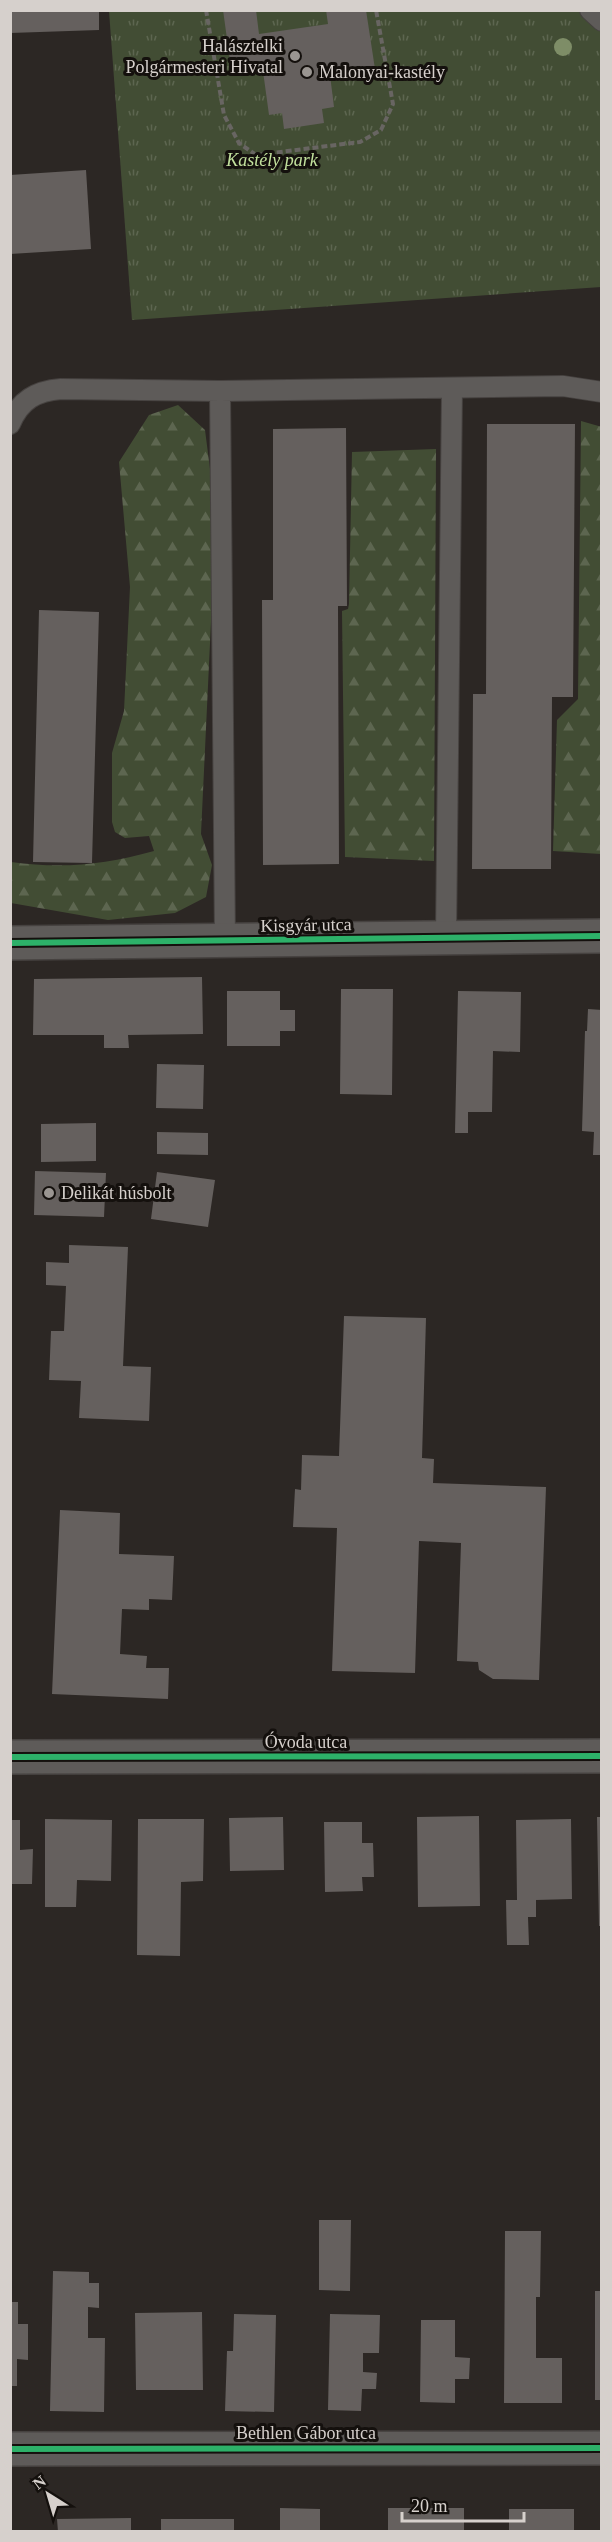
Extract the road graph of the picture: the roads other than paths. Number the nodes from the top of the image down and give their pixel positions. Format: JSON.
{"nodes":[{"id":1,"x":590,"y":10,"type":"edge"},
{"id":2,"x":602,"y":21,"type":"edge"},
{"id":3,"x":453,"y":389,"type":"junction"},
{"id":4,"x":220,"y":391,"type":"junction"},
{"id":5,"x":602,"y":392,"type":"edge"},
{"id":6,"x":10,"y":424,"type":"edge"},
{"id":7,"x":602,"y":936,"type":"edge"},
{"id":8,"x":446,"y":937,"type":"junction"},
{"id":9,"x":225,"y":942,"type":"junction"},
{"id":10,"x":10,"y":943,"type":"edge"},
{"id":11,"x":602,"y":1756,"type":"edge"},
{"id":12,"x":10,"y":1757,"type":"edge"},
{"id":13,"x":602,"y":2448,"type":"edge"},
{"id":14,"x":10,"y":2449,"type":"edge"}],
"edges":[{"from":1,"to":2,"type":"lane"},
{"from":3,"to":4,"type":"lane"},
{"from":3,"to":5,"type":"lane"},
{"from":3,"to":8,"type":"lane"},
{"from":4,"to":6,"type":"lane"},
{"from":4,"to":9,"type":"lane"},
{"from":7,"to":8,"type":"street","name":"Kisgyár utca"},
{"from":8,"to":9,"type":"street","name":"Kisgyár utca"},
{"from":9,"to":10,"type":"street","name":"Kisgyár utca"},
{"from":11,"to":12,"type":"street","name":"Óvoda utca"},
{"from":13,"to":14,"type":"street","name":"Bethlen Gábor utca"}]}
